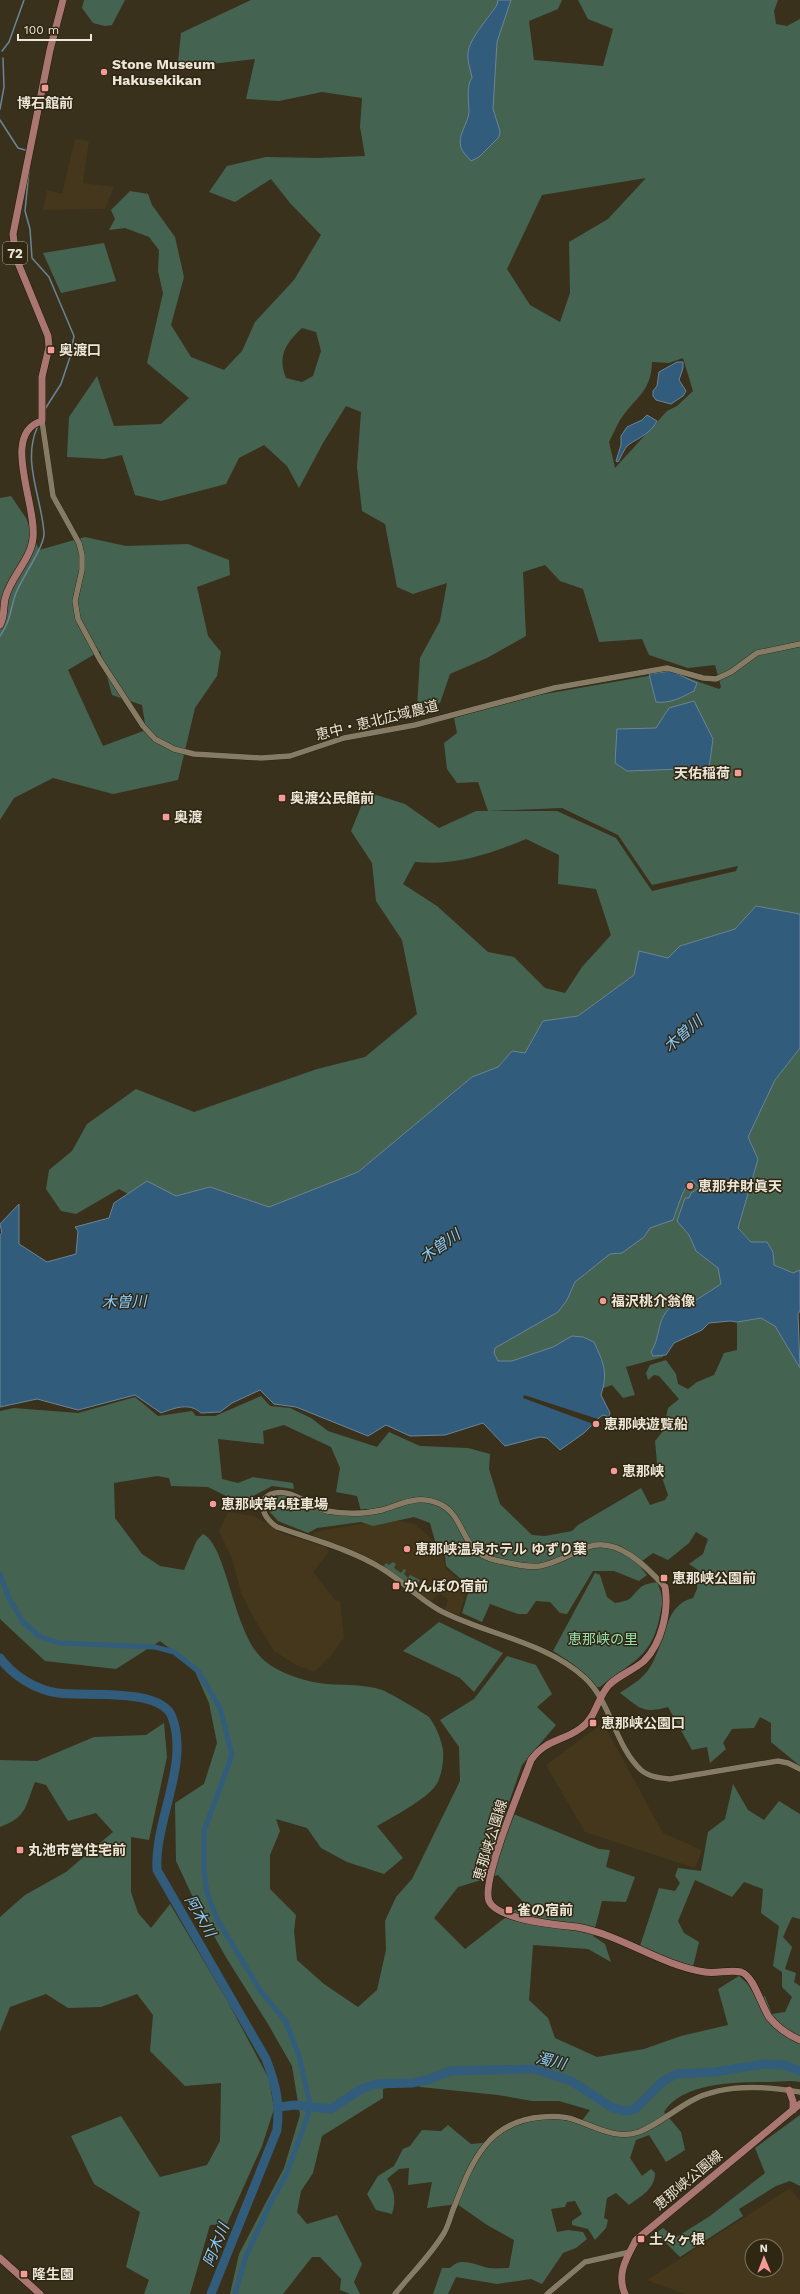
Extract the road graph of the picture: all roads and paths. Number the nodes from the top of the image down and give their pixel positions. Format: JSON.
{"nodes":[{"id":1,"x":63,"y":0,"type":"edge"},
{"id":2,"x":42,"y":420,"type":"junction"},
{"id":3,"x":0,"y":625,"type":"edge"},
{"id":4,"x":800,"y":644,"type":"edge"},
{"id":5,"x":665,"y":1586,"type":"joint"},
{"id":6,"x":600,"y":1698,"type":"junction"},
{"id":7,"x":800,"y":1769,"type":"edge"},
{"id":8,"x":800,"y":2040,"type":"edge"},
{"id":9,"x":789,"y":2090,"type":"junction"},
{"id":10,"x":800,"y":2092,"type":"edge"},
{"id":11,"x":800,"y":2104,"type":"edge"},
{"id":12,"x":793,"y":2110,"type":"junction"},
{"id":13,"x":630,"y":2252,"type":"junction"},
{"id":14,"x":0,"y":2258,"type":"edge"},
{"id":15,"x":40,"y":2294,"type":"edge"},
{"id":16,"x":395,"y":2294,"type":"edge"},
{"id":17,"x":547,"y":2294,"type":"edge"},
{"id":18,"x":625,"y":2294,"type":"edge"}],
"edges":[{"from":1,"to":2,"type":"main road","number":"72"},
{"from":2,"to":3,"type":"main road"},
{"from":2,"to":4,"type":"street","name":"恵中・恵北広域農道"},
{"from":5,"to":6,"type":"main road","name":"恵那峡公園線"},
{"from":5,"to":6,"type":"street"},
{"from":6,"to":7,"type":"street"},
{"from":6,"to":8,"type":"main road","name":"恵那峡公園線"},
{"from":9,"to":10,"type":"street"},
{"from":9,"to":12,"type":"main road"},
{"from":9,"to":16,"type":"street"},
{"from":11,"to":12,"type":"main road","name":"恵那峡公園線"},
{"from":12,"to":13,"type":"main road","name":"恵那峡公園線"},
{"from":13,"to":17,"type":"street"},
{"from":13,"to":18,"type":"main road","name":"恵那峡公園線"},
{"from":14,"to":15,"type":"main road"}]}
